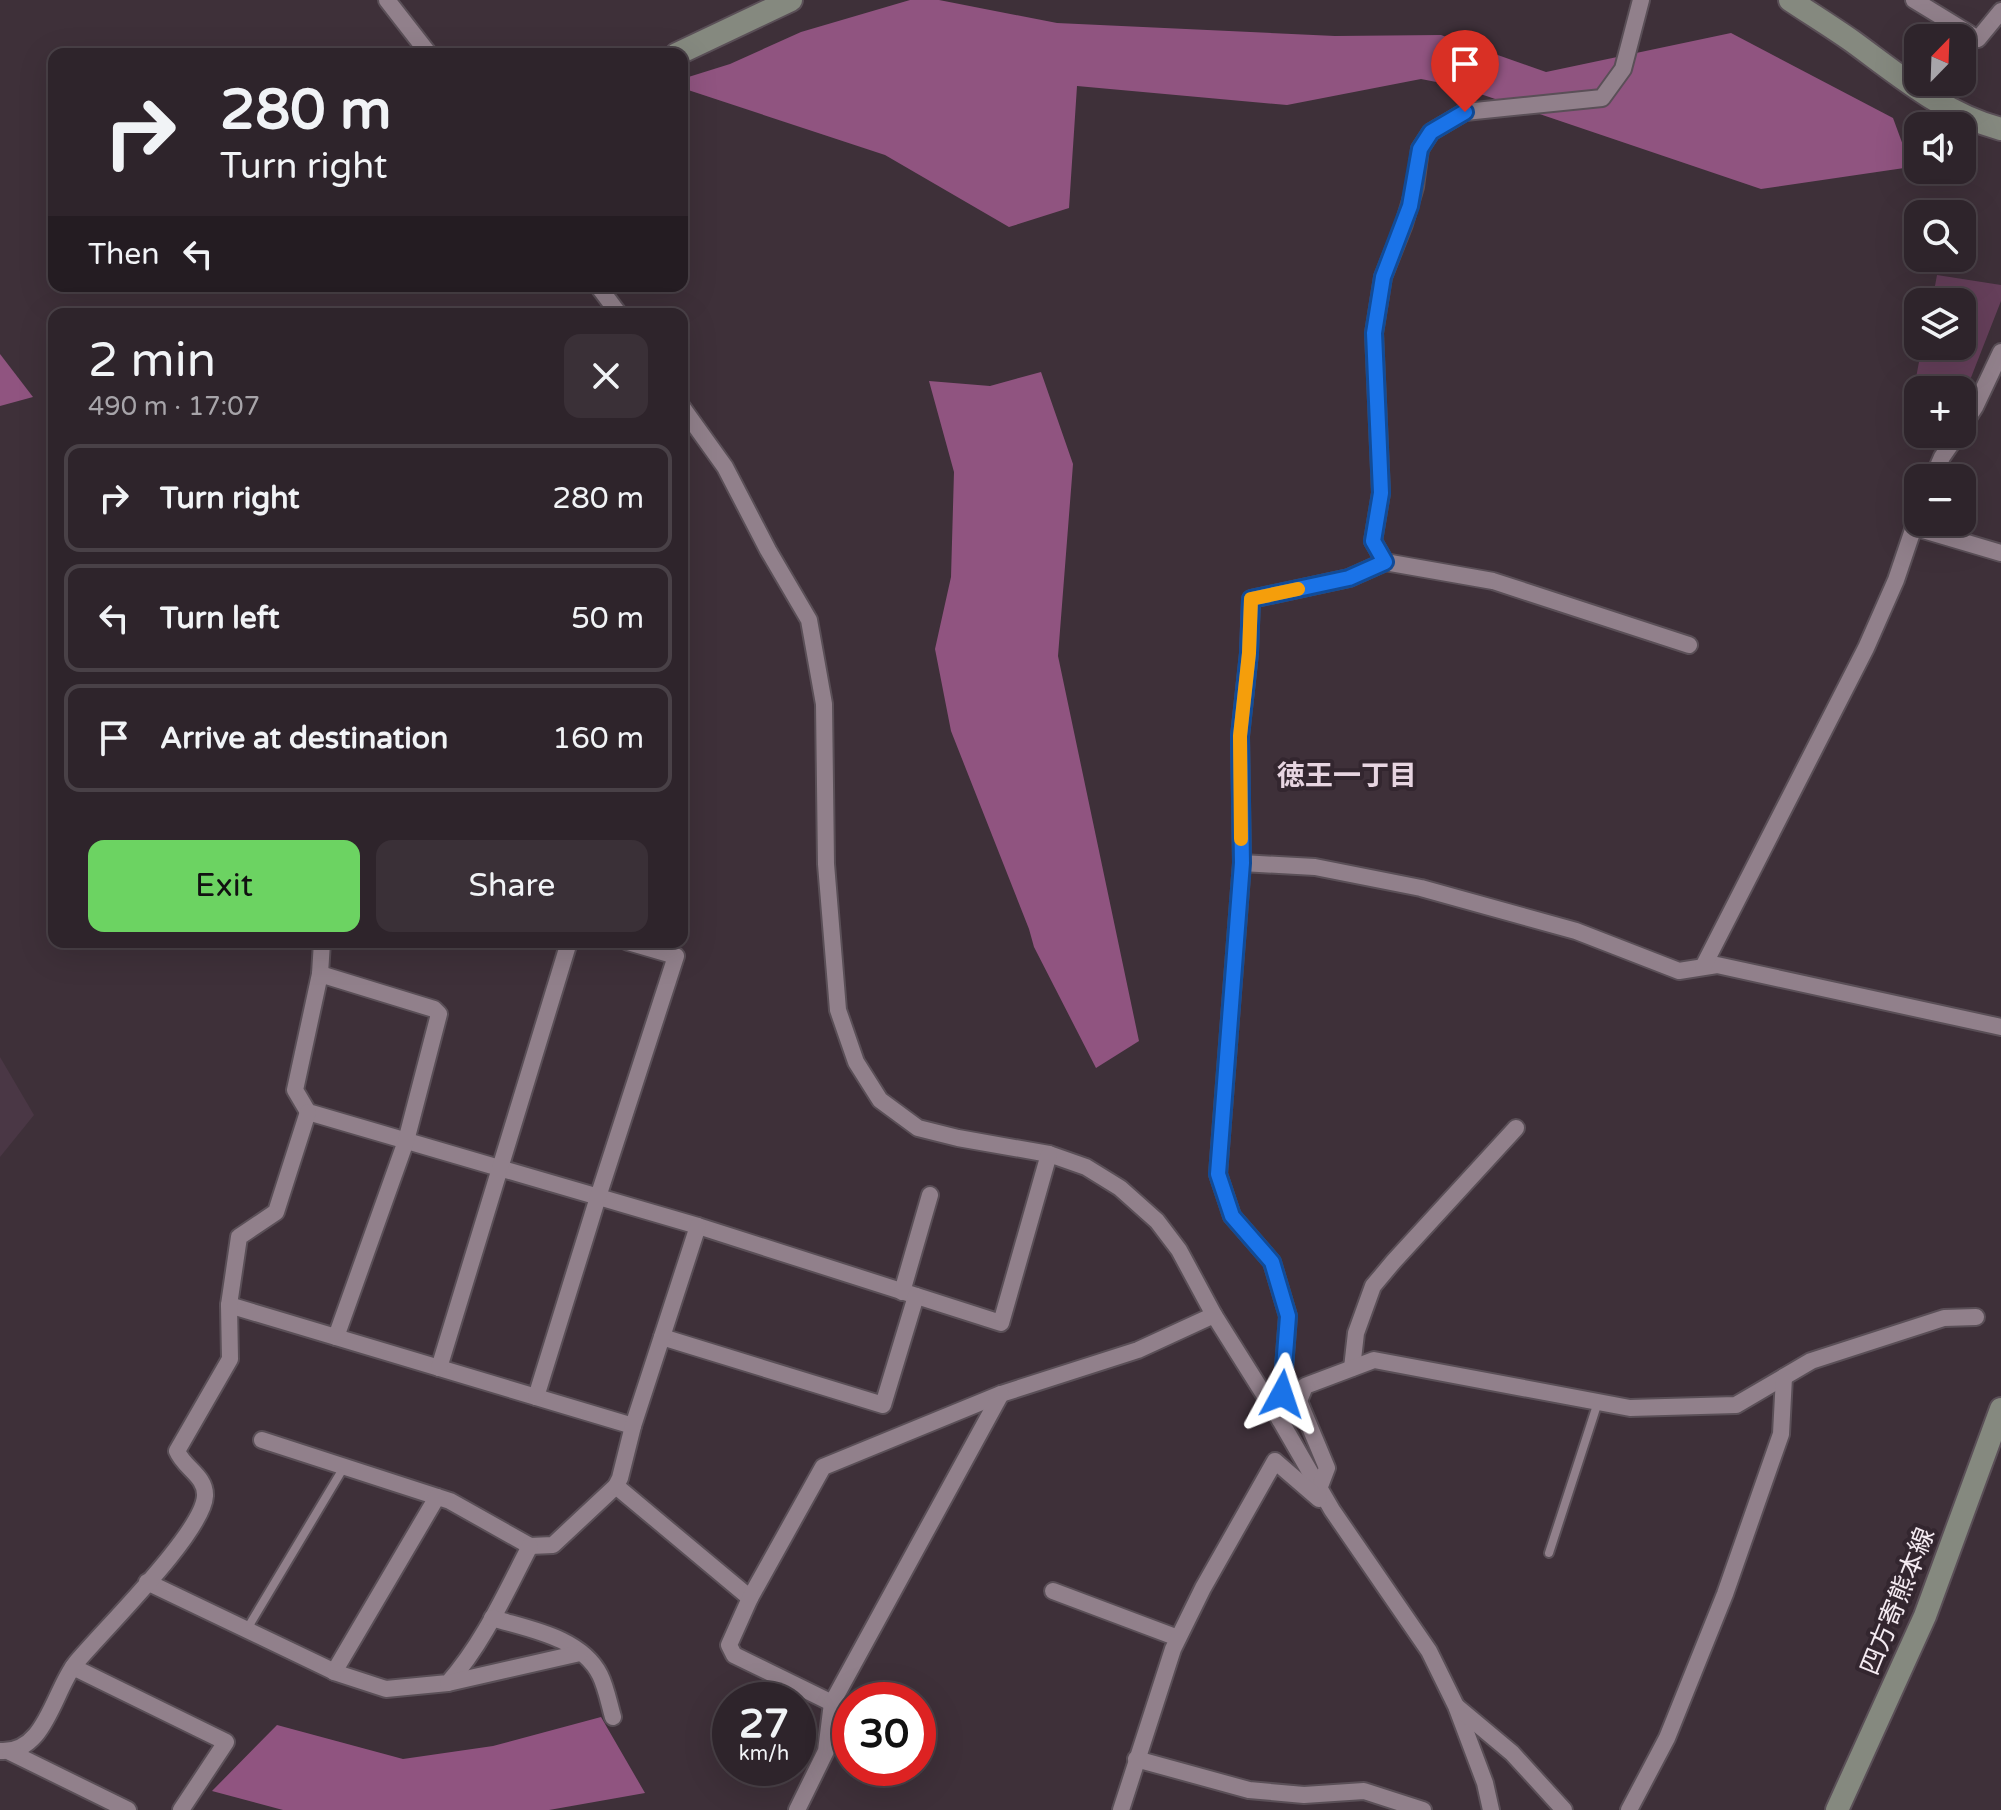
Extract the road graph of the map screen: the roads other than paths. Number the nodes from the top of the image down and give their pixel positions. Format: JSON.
{"nodes":[{"id":1,"x":387,"y":0,"type":"edge"},
{"id":2,"x":791,"y":0,"type":"edge"},
{"id":3,"x":1641,"y":0,"type":"edge"},
{"id":4,"x":1790,"y":0,"type":"edge"},
{"id":5,"x":1914,"y":0,"type":"edge"},
{"id":6,"x":1937,"y":6,"type":"edge"},
{"id":7,"x":2001,"y":11,"type":"edge"},
{"id":8,"x":424,"y":48,"type":"edge"},
{"id":9,"x":688,"y":49,"type":"edge"},
{"id":10,"x":2001,"y":129,"type":"edge"},
{"id":11,"x":2001,"y":352,"type":"edge"},
{"id":12,"x":1976,"y":405,"type":"edge"},
{"id":13,"x":688,"y":415,"type":"edge"},
{"id":14,"x":1911,"y":536,"type":"edge"},
{"id":15,"x":1956,"y":536,"type":"edge"},
{"id":16,"x":2001,"y":553,"type":"edge"},
{"id":17,"x":1385,"y":562,"type":"junction"},
{"id":18,"x":1689,"y":645,"type":"dead end"},
{"id":19,"x":1242,"y":863,"type":"junction"},
{"id":20,"x":322,"y":948,"type":"edge"},
{"id":21,"x":567,"y":948,"type":"edge"},
{"id":22,"x":649,"y":948,"type":"edge"},
{"id":23,"x":1703,"y":967,"type":"junction"},
{"id":24,"x":320,"y":974,"type":"junction"},
{"id":25,"x":2001,"y":1027,"type":"edge"},
{"id":26,"x":308,"y":1112,"type":"junction"},
{"id":27,"x":1516,"y":1128,"type":"dead end"},
{"id":28,"x":406,"y":1141,"type":"junction"},
{"id":29,"x":1049,"y":1154,"type":"junction"},
{"id":30,"x":500,"y":1168,"type":"junction"},
{"id":31,"x":930,"y":1195,"type":"dead end"},
{"id":32,"x":598,"y":1197,"type":"junction"},
{"id":33,"x":698,"y":1226,"type":"junction"},
{"id":34,"x":909,"y":1294,"type":"junction"},
{"id":35,"x":229,"y":1305,"type":"junction"},
{"id":36,"x":1214,"y":1315,"type":"junction"},
{"id":37,"x":1976,"y":1317,"type":"dead end"},
{"id":38,"x":336,"y":1337,"type":"junction"},
{"id":39,"x":662,"y":1337,"type":"junction"},
{"id":40,"x":439,"y":1368,"type":"junction"},
{"id":41,"x":1352,"y":1368,"type":"junction"},
{"id":42,"x":1784,"y":1377,"type":"junction"},
{"id":43,"x":1001,"y":1394,"type":"junction"},
{"id":44,"x":536,"y":1397,"type":"junction"},
{"id":45,"x":1598,"y":1402,"type":"junction"},
{"id":46,"x":2001,"y":1409,"type":"edge"},
{"id":47,"x":1280,"y":1420,"type":"junction"},
{"id":48,"x":633,"y":1426,"type":"junction"},
{"id":49,"x":262,"y":1440,"type":"dead end"},
{"id":50,"x":344,"y":1467,"type":"junction"},
{"id":51,"x":616,"y":1486,"type":"junction"},
{"id":52,"x":1319,"y":1489,"type":"junction"},
{"id":53,"x":437,"y":1497,"type":"junction"},
{"id":54,"x":1332,"y":1510,"type":"junction"},
{"id":55,"x":530,"y":1546,"type":"junction"},
{"id":56,"x":1549,"y":1553,"type":"dead end"},
{"id":57,"x":147,"y":1582,"type":"junction"},
{"id":58,"x":1053,"y":1591,"type":"dead end"},
{"id":59,"x":750,"y":1598,"type":"junction"},
{"id":60,"x":492,"y":1618,"type":"junction"},
{"id":61,"x":247,"y":1629,"type":"junction"},
{"id":62,"x":1178,"y":1638,"type":"junction"},
{"id":63,"x":580,"y":1653,"type":"junction"},
{"id":64,"x":73,"y":1667,"type":"junction"},
{"id":65,"x":334,"y":1672,"type":"junction"},
{"id":66,"x":843,"y":1682,"type":"edge"},
{"id":67,"x":448,"y":1683,"type":"junction"},
{"id":68,"x":832,"y":1703,"type":"joint"},
{"id":69,"x":1456,"y":1706,"type":"junction"},
{"id":70,"x":613,"y":1717,"type":"dead end"},
{"id":71,"x":5,"y":1751,"type":"edge"},
{"id":72,"x":1136,"y":1759,"type":"junction"},
{"id":73,"x":128,"y":1810,"type":"edge"},
{"id":74,"x":181,"y":1810,"type":"edge"},
{"id":75,"x":797,"y":1810,"type":"edge"},
{"id":76,"x":1121,"y":1810,"type":"edge"},
{"id":77,"x":1423,"y":1810,"type":"edge"},
{"id":78,"x":1491,"y":1810,"type":"edge"},
{"id":79,"x":1564,"y":1810,"type":"edge"},
{"id":80,"x":1629,"y":1810,"type":"edge"},
{"id":81,"x":1837,"y":1810,"type":"edge"}],
"edges":[{"from":1,"to":8,"type":"street"},
{"from":2,"to":9,"type":"main road"},
{"from":3,"to":17,"type":"street"},
{"from":4,"to":10,"type":"main road"},
{"from":5,"to":6,"type":"street"},
{"from":6,"to":7,"type":"street"},
{"from":11,"to":12,"type":"street"},
{"from":13,"to":29,"type":"street"},
{"from":14,"to":23,"type":"street"},
{"from":15,"to":16,"type":"street"},
{"from":17,"to":18,"type":"street"},
{"from":17,"to":19,"type":"street"},
{"from":19,"to":23,"type":"street"},
{"from":19,"to":47,"type":"street"},
{"from":20,"to":24,"type":"street"},
{"from":21,"to":30,"type":"street"},
{"from":22,"to":32,"type":"street"},
{"from":23,"to":25,"type":"street"},
{"from":24,"to":26,"type":"street"},
{"from":24,"to":28,"type":"street"},
{"from":26,"to":28,"type":"street"},
{"from":26,"to":35,"type":"street"},
{"from":27,"to":41,"type":"street"},
{"from":28,"to":30,"type":"street"},
{"from":28,"to":38,"type":"street"},
{"from":29,"to":34,"type":"street"},
{"from":29,"to":36,"type":"street"},
{"from":30,"to":32,"type":"street"},
{"from":30,"to":40,"type":"street"},
{"from":31,"to":34,"type":"street"},
{"from":32,"to":33,"type":"street"},
{"from":32,"to":44,"type":"street"},
{"from":33,"to":34,"type":"street"},
{"from":33,"to":39,"type":"street"},
{"from":34,"to":39,"type":"street"},
{"from":35,"to":38,"type":"street"},
{"from":35,"to":57,"type":"street"},
{"from":36,"to":43,"type":"street"},
{"from":36,"to":47,"type":"street"},
{"from":37,"to":42,"type":"street"},
{"from":38,"to":40,"type":"street"},
{"from":39,"to":48,"type":"street"},
{"from":40,"to":44,"type":"street"},
{"from":41,"to":45,"type":"street"},
{"from":41,"to":52,"type":"street"},
{"from":42,"to":45,"type":"street"},
{"from":42,"to":80,"type":"street"},
{"from":43,"to":59,"type":"street"},
{"from":43,"to":66,"type":"street"},
{"from":44,"to":48,"type":"street"},
{"from":45,"to":56,"type":"lane"},
{"from":46,"to":81,"type":"main road","name":"四方寄熊本線"},
{"from":47,"to":52,"type":"street"},
{"from":48,"to":51,"type":"street"},
{"from":49,"to":50,"type":"street"},
{"from":50,"to":53,"type":"street"},
{"from":50,"to":61,"type":"lane"},
{"from":51,"to":55,"type":"street"},
{"from":51,"to":59,"type":"street"},
{"from":52,"to":54,"type":"street"},
{"from":53,"to":55,"type":"street"},
{"from":53,"to":65,"type":"street"},
{"from":54,"to":62,"type":"street"},
{"from":54,"to":69,"type":"street"},
{"from":55,"to":60,"type":"street"},
{"from":57,"to":61,"type":"street"},
{"from":57,"to":64,"type":"street"},
{"from":58,"to":62,"type":"street"},
{"from":59,"to":68,"type":"street"},
{"from":60,"to":63,"type":"street"},
{"from":60,"to":67,"type":"street"},
{"from":61,"to":65,"type":"street"},
{"from":62,"to":72,"type":"street"},
{"from":63,"to":67,"type":"street"},
{"from":63,"to":70,"type":"street"},
{"from":64,"to":71,"type":"street"},
{"from":64,"to":74,"type":"street"},
{"from":65,"to":67,"type":"street"},
{"from":68,"to":75,"type":"street"},
{"from":69,"to":78,"type":"street"},
{"from":69,"to":79,"type":"street"},
{"from":71,"to":73,"type":"street"},
{"from":72,"to":76,"type":"street"},
{"from":72,"to":77,"type":"street"}]}
